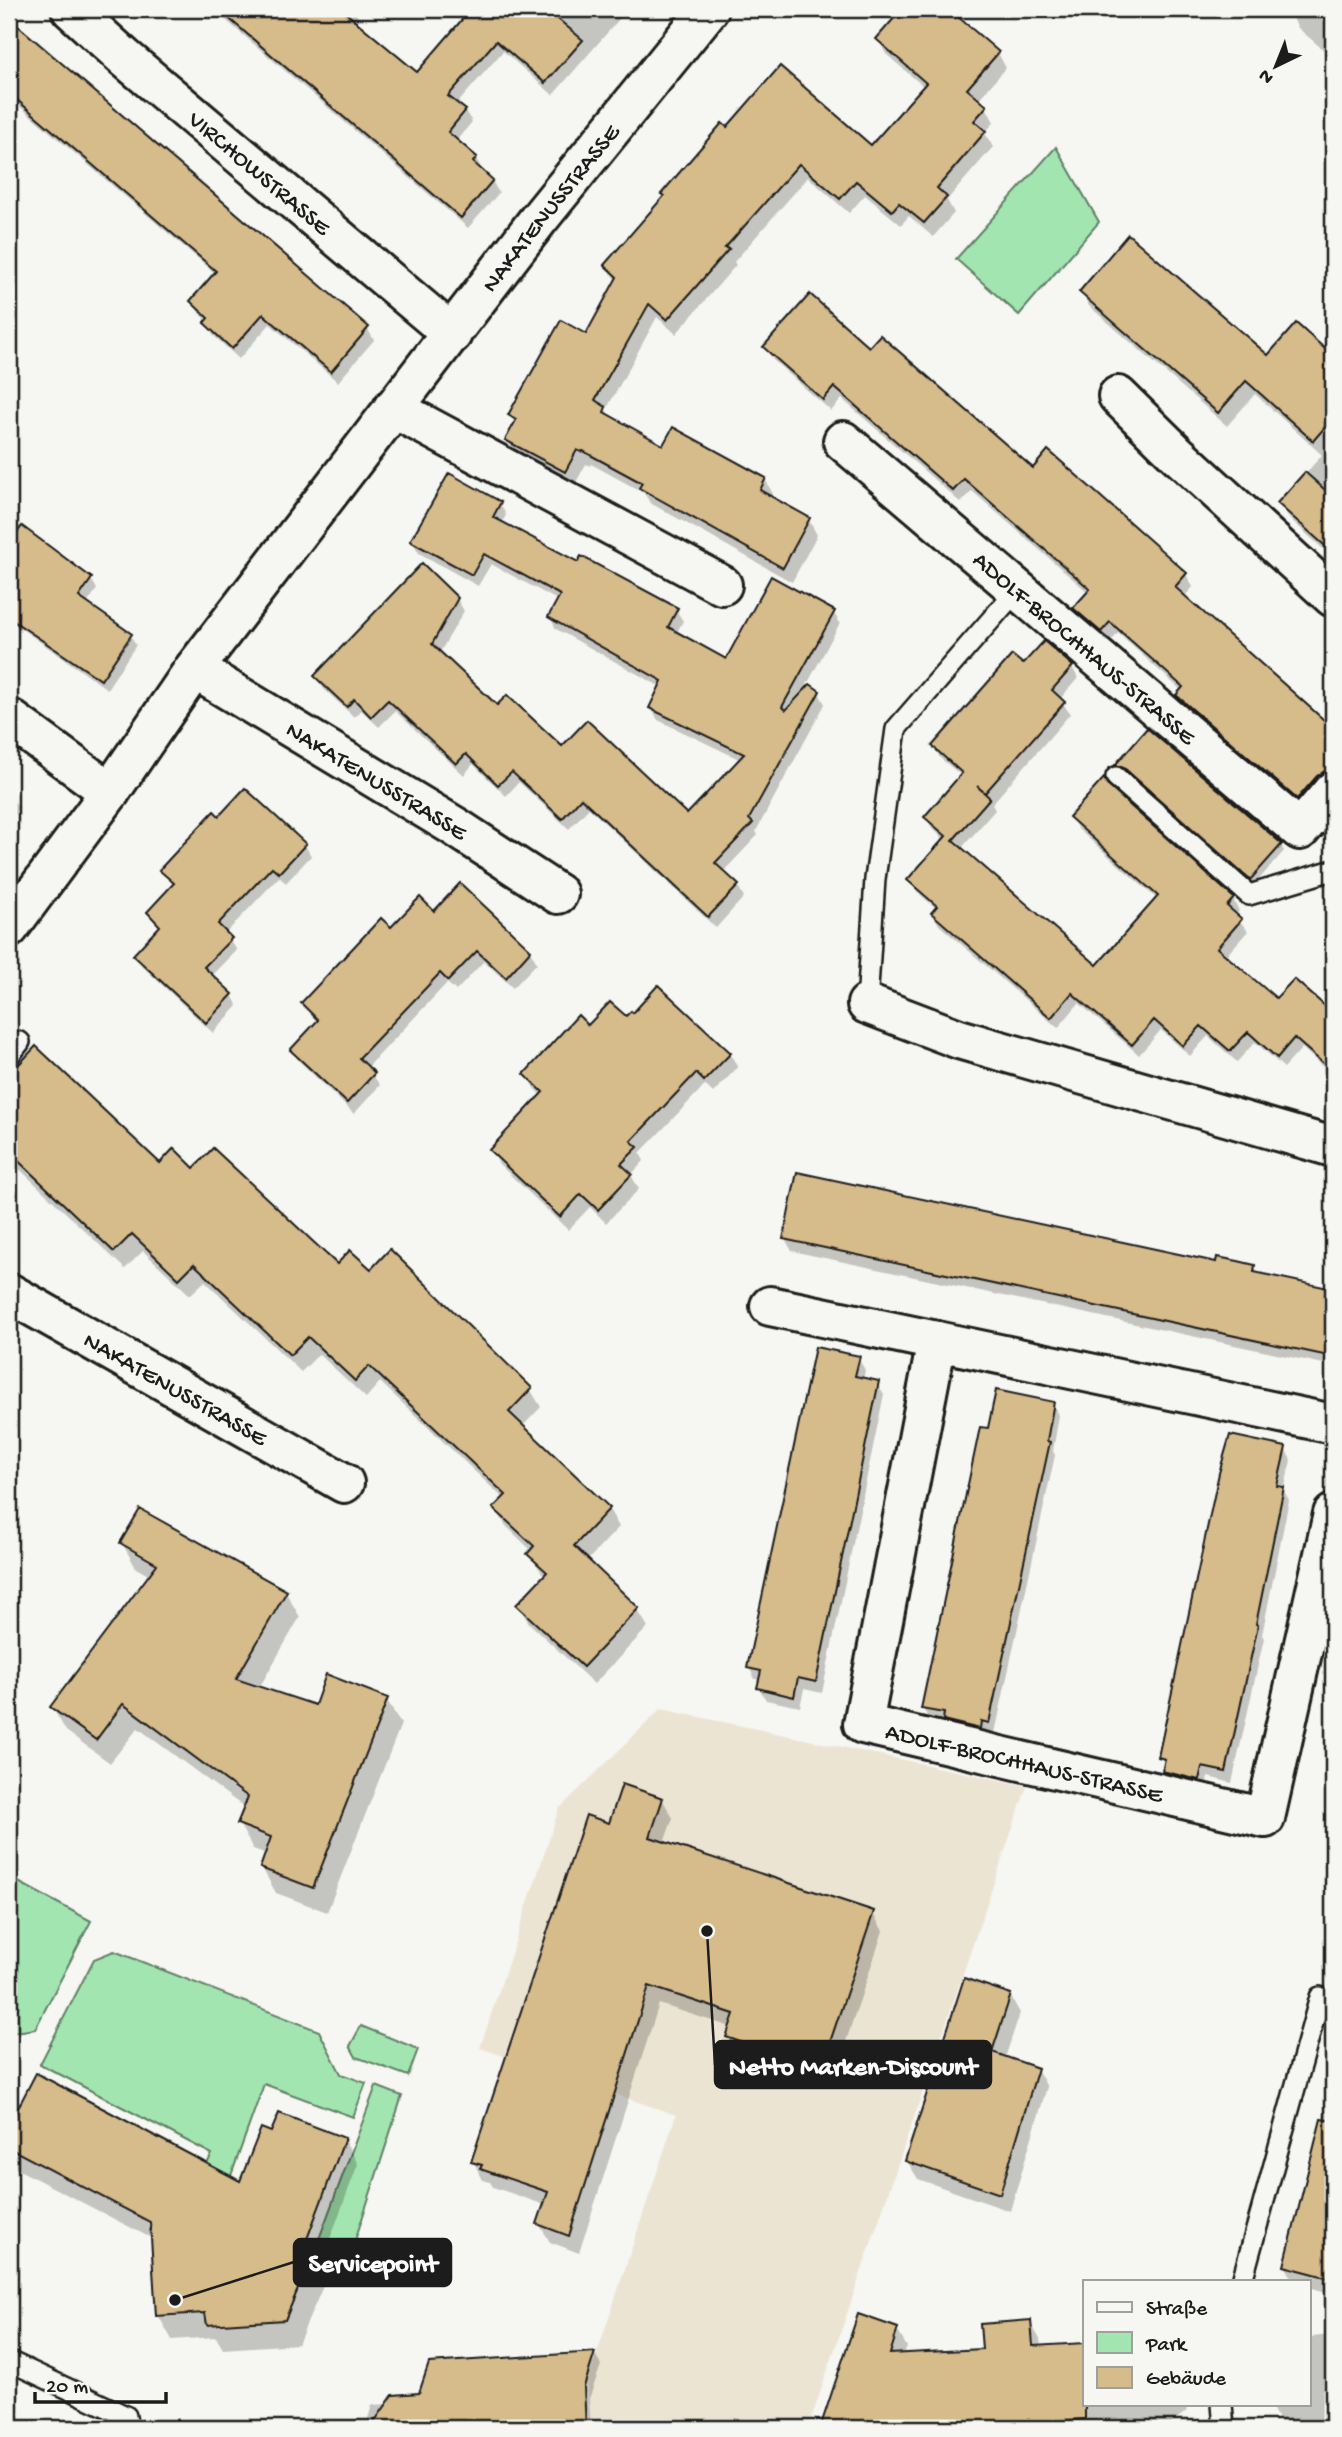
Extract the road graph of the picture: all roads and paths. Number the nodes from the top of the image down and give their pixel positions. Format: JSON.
{"nodes":[{"id":1,"x":71,"y":9,"type":"edge"},
{"id":2,"x":709,"y":9,"type":"edge"},
{"id":3,"x":452,"y":334,"type":"junction"},
{"id":4,"x":1118,"y":396,"type":"dead end"},
{"id":5,"x":393,"y":408,"type":"junction"},
{"id":6,"x":843,"y":441,"type":"dead end"},
{"id":7,"x":722,"y":585,"type":"dead end"},
{"id":8,"x":1016,"y":591,"type":"junction"},
{"id":9,"x":1333,"y":597,"type":"edge"},
{"id":10,"x":194,"y":669,"type":"junction"},
{"id":11,"x":9,"y":718,"type":"edge"},
{"id":12,"x":1116,"y":777,"type":"dead end"},
{"id":13,"x":110,"y":792,"type":"junction"},
{"id":14,"x":1330,"y":801,"type":"edge"},
{"id":15,"x":1333,"y":870,"type":"edge"},
{"id":16,"x":558,"y":894,"type":"dead end"},
{"id":17,"x":9,"y":928,"type":"edge"},
{"id":18,"x":867,"y":1004,"type":"joint"},
{"id":19,"x":1333,"y":1147,"type":"edge"},
{"id":20,"x":9,"y":1293,"type":"edge"},
{"id":21,"x":770,"y":1306,"type":"dead end"},
{"id":22,"x":937,"y":1341,"type":"junction"},
{"id":23,"x":1333,"y":1424,"type":"edge"},
{"id":24,"x":344,"y":1483,"type":"dead end"},
{"id":25,"x":1333,"y":1514,"type":"edge"},
{"id":26,"x":1320,"y":1997,"type":"dead end"},
{"id":27,"x":1242,"y":2280,"type":"edge"},
{"id":28,"x":9,"y":2361,"type":"edge"},
{"id":29,"x":1222,"y":2406,"type":"edge"},
{"id":30,"x":128,"y":2428,"type":"edge"},
{"id":31,"x":1224,"y":2428,"type":"edge"}],
"edges":[{"from":1,"to":3,"type":"street","name":"VIRCHOWSTRASSE"},
{"from":2,"to":3,"type":"street","name":"NAKATENUSSTRASSE"},
{"from":3,"to":5,"type":"street","name":"NAKATENUSSTRASSE"},
{"from":4,"to":9,"type":"street"},
{"from":5,"to":7,"type":"street"},
{"from":5,"to":10,"type":"street","name":"NAKATENUSSTRASSE"},
{"from":6,"to":8,"type":"street","name":"ADOLF-BROCHHAUS-STRASSE"},
{"from":8,"to":14,"type":"street","name":"ADOLF-BROCHHAUS-STRASSE"},
{"from":8,"to":18,"type":"lane"},
{"from":10,"to":13,"type":"street","name":"NAKATENUSSTRASSE"},
{"from":10,"to":16,"type":"street","name":"NAKATENUSSTRASSE"},
{"from":11,"to":13,"type":"street"},
{"from":12,"to":15,"type":"lane"},
{"from":13,"to":17,"type":"street","name":"NAKATENUSSTRASSE"},
{"from":18,"to":19,"type":"street"},
{"from":20,"to":24,"type":"street","name":"NAKATENUSSTRASSE"},
{"from":21,"to":22,"type":"street"},
{"from":22,"to":23,"type":"street"},
{"from":22,"to":25,"type":"street","name":"ADOLF-BROCHHAUS-STRASSE"},
{"from":26,"to":27,"type":"lane"},
{"from":28,"to":30,"type":"lane"},
{"from":29,"to":31,"type":"lane"}]}
